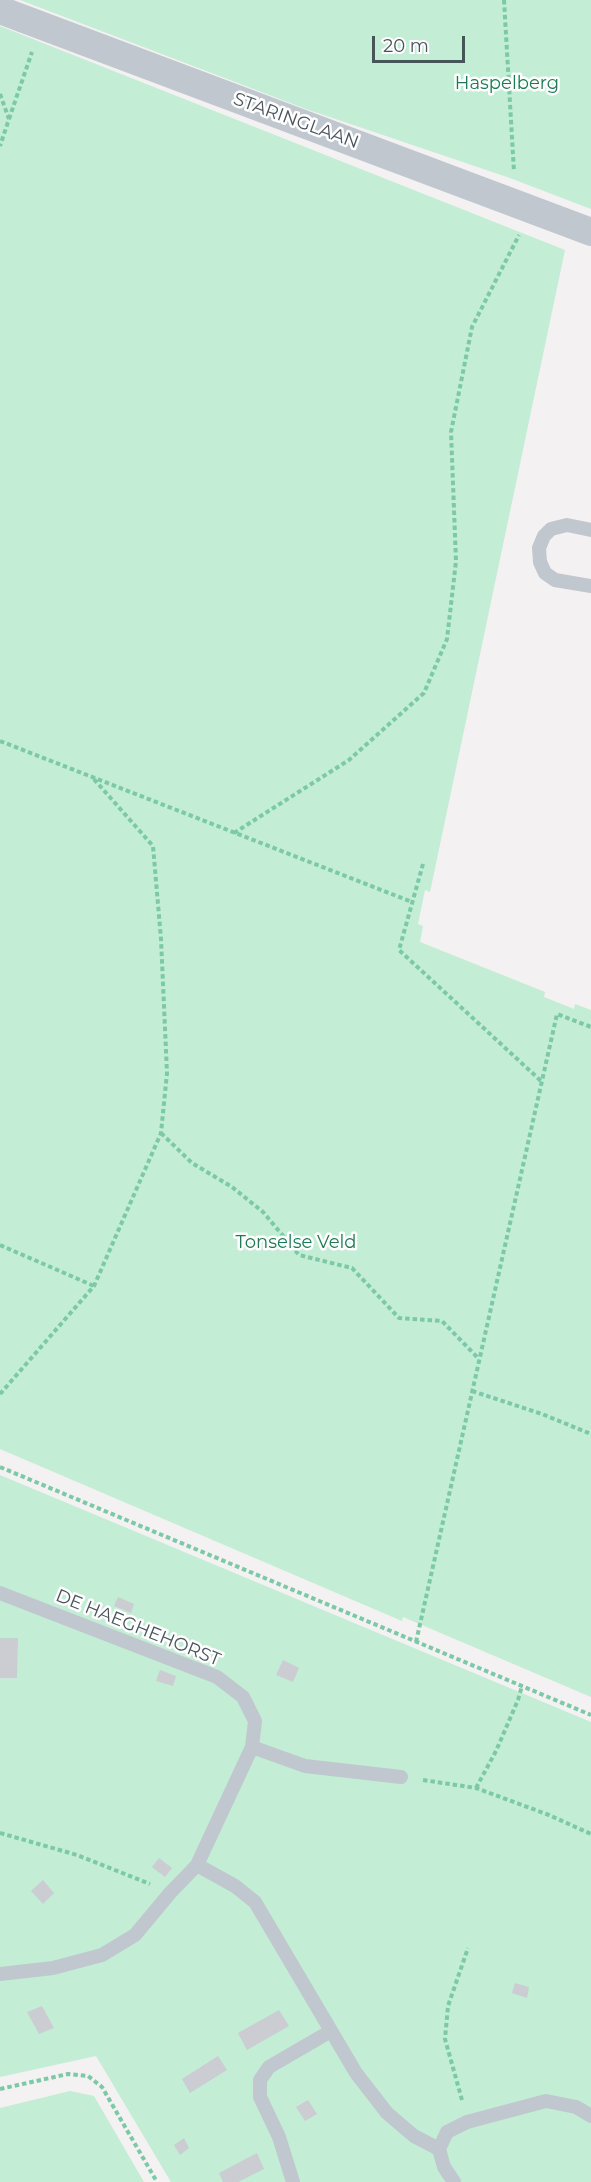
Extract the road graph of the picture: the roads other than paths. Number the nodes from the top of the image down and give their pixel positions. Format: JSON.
{"nodes":[{"id":1,"x":0,"y":10,"type":"edge"},
{"id":2,"x":591,"y":232,"type":"edge"},
{"id":3,"x":591,"y":530,"type":"edge"},
{"id":4,"x":591,"y":586,"type":"edge"},
{"id":5,"x":0,"y":1593,"type":"edge"},
{"id":6,"x":252,"y":1746,"type":"junction"},
{"id":7,"x":401,"y":1778,"type":"road end"},
{"id":8,"x":197,"y":1865,"type":"junction"},
{"id":9,"x":0,"y":1974,"type":"edge"},
{"id":10,"x":331,"y":2031,"type":"junction"},
{"id":11,"x":591,"y":2116,"type":"edge"},
{"id":12,"x":439,"y":2149,"type":"junction"},
{"id":13,"x":293,"y":2182,"type":"edge"},
{"id":14,"x":454,"y":2182,"type":"edge"}],
"edges":[{"from":1,"to":2,"type":"street","name":"STARINGLAAN"},
{"from":3,"to":4,"type":"lane"},
{"from":5,"to":6,"type":"lane","name":"DE HAEGHEHORST"},
{"from":6,"to":7,"type":"lane"},
{"from":6,"to":8,"type":"lane","name":"DE HAEGHEHORST"},
{"from":8,"to":9,"type":"lane","name":"DE HAEGHEHORST"},
{"from":8,"to":10,"type":"lane"},
{"from":10,"to":12,"type":"lane"},
{"from":10,"to":13,"type":"lane"},
{"from":11,"to":12,"type":"lane"},
{"from":12,"to":14,"type":"lane"}]}
